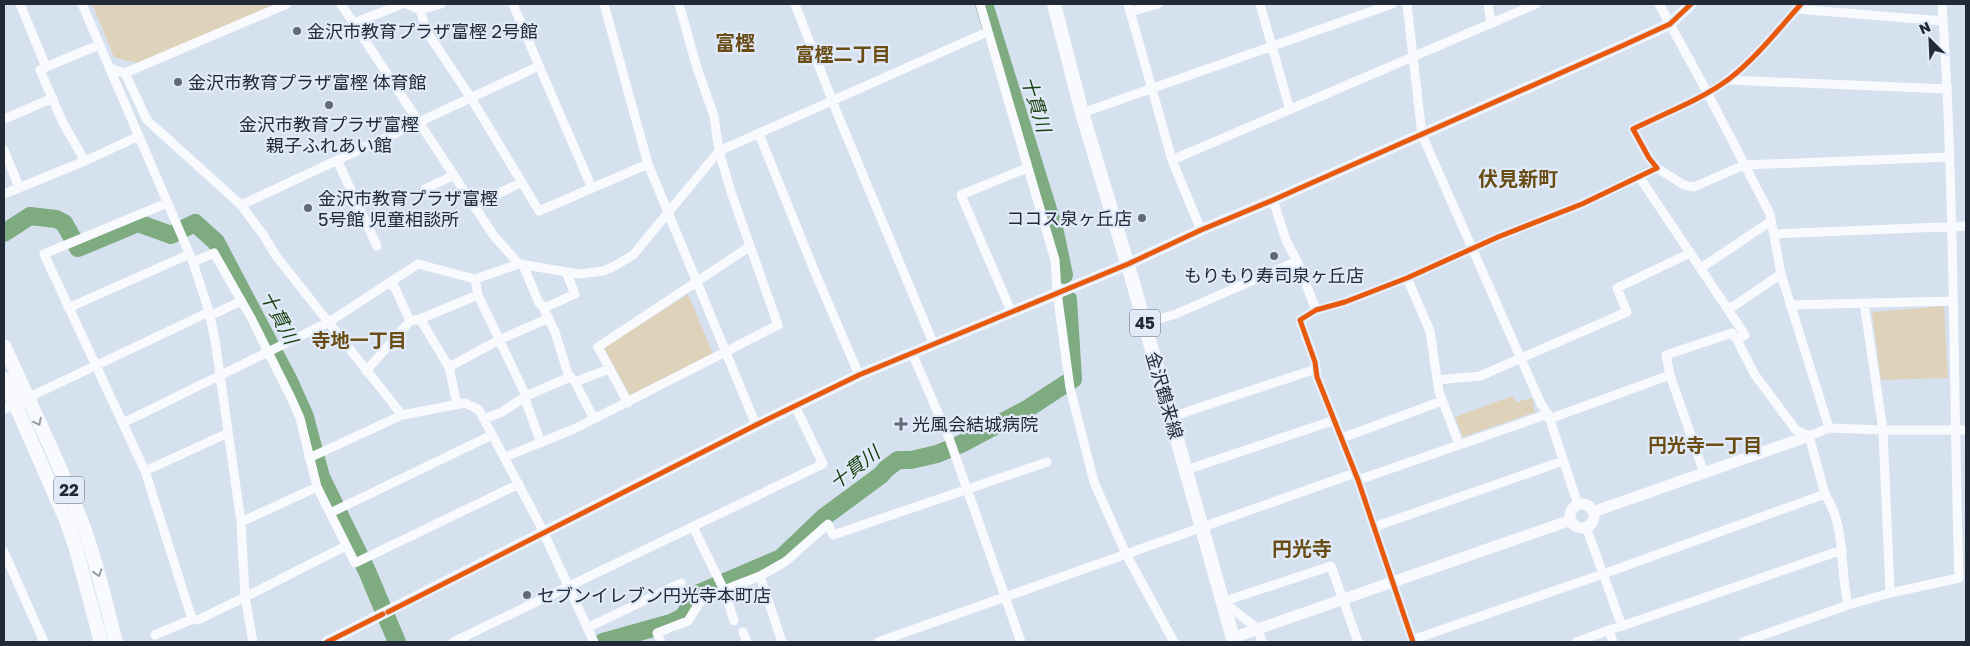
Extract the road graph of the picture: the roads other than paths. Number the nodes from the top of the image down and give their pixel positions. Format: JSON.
{"nodes":[{"id":1,"x":20,"y":4,"type":"edge"},
{"id":2,"x":82,"y":4,"type":"edge"},
{"id":3,"x":287,"y":4,"type":"edge"},
{"id":4,"x":341,"y":4,"type":"edge"},
{"id":5,"x":402,"y":4,"type":"edge"},
{"id":6,"x":408,"y":4,"type":"edge"},
{"id":7,"x":441,"y":4,"type":"edge"},
{"id":8,"x":513,"y":4,"type":"edge"},
{"id":9,"x":604,"y":4,"type":"edge"},
{"id":10,"x":679,"y":4,"type":"edge"},
{"id":11,"x":795,"y":4,"type":"edge"},
{"id":12,"x":980,"y":4,"type":"edge"},
{"id":13,"x":1054,"y":4,"type":"edge"},
{"id":14,"x":1158,"y":4,"type":"edge"},
{"id":15,"x":1260,"y":4,"type":"edge"},
{"id":16,"x":1392,"y":4,"type":"edge"},
{"id":17,"x":1407,"y":4,"type":"edge"},
{"id":18,"x":1488,"y":4,"type":"edge"},
{"id":19,"x":1536,"y":4,"type":"edge"},
{"id":20,"x":1659,"y":4,"type":"edge"},
{"id":21,"x":1691,"y":4,"type":"edge"},
{"id":22,"x":1942,"y":4,"type":"edge"},
{"id":23,"x":1799,"y":6,"type":"edge"},
{"id":24,"x":1129,"y":8,"type":"edge"},
{"id":25,"x":420,"y":10,"type":"junction"},
{"id":26,"x":1944,"y":21,"type":"junction"},
{"id":27,"x":1491,"y":23,"type":"junction"},
{"id":28,"x":354,"y":24,"type":"junction"},
{"id":29,"x":1670,"y":24,"type":"junction"},
{"id":30,"x":987,"y":32,"type":"junction"},
{"id":31,"x":99,"y":45,"type":"junction"},
{"id":32,"x":1272,"y":46,"type":"junction"},
{"id":33,"x":1414,"y":55,"type":"junction"},
{"id":34,"x":539,"y":66,"type":"junction"},
{"id":35,"x":46,"y":67,"type":"junction"},
{"id":36,"x":109,"y":68,"type":"junction"},
{"id":37,"x":125,"y":73,"type":"junction"},
{"id":38,"x":1727,"y":80,"type":"junction"},
{"id":39,"x":1152,"y":88,"type":"junction"},
{"id":40,"x":1948,"y":89,"type":"junction"},
{"id":41,"x":1707,"y":92,"type":"junction"},
{"id":42,"x":53,"y":98,"type":"junction"},
{"id":43,"x":471,"y":98,"type":"junction"},
{"id":44,"x":833,"y":101,"type":"junction"},
{"id":45,"x":1290,"y":110,"type":"junction"},
{"id":46,"x":1082,"y":113,"type":"junction"},
{"id":47,"x":4,"y":119,"type":"edge"},
{"id":48,"x":147,"y":120,"type":"junction"},
{"id":49,"x":418,"y":122,"type":"junction"},
{"id":50,"x":134,"y":125,"type":"junction"},
{"id":51,"x":758,"y":134,"type":"junction"},
{"id":52,"x":1422,"y":135,"type":"junction"},
{"id":53,"x":139,"y":136,"type":"junction"},
{"id":54,"x":4,"y":150,"type":"edge"},
{"id":55,"x":719,"y":151,"type":"junction"},
{"id":56,"x":1950,"y":157,"type":"junction"},
{"id":57,"x":338,"y":160,"type":"junction"},
{"id":58,"x":1172,"y":160,"type":"junction"},
{"id":59,"x":84,"y":162,"type":"junction"},
{"id":60,"x":648,"y":164,"type":"junction"},
{"id":61,"x":1744,"y":165,"type":"junction"},
{"id":62,"x":1027,"y":168,"type":"junction"},
{"id":63,"x":1657,"y":168,"type":"junction"},
{"id":64,"x":454,"y":175,"type":"junction"},
{"id":65,"x":1640,"y":178,"type":"junction"},
{"id":66,"x":522,"y":182,"type":"junction"},
{"id":67,"x":19,"y":187,"type":"junction"},
{"id":68,"x":425,"y":188,"type":"dead end"},
{"id":69,"x":592,"y":188,"type":"junction"},
{"id":70,"x":4,"y":194,"type":"edge"},
{"id":71,"x":1273,"y":200,"type":"junction"},
{"id":72,"x":167,"y":203,"type":"junction"},
{"id":73,"x":240,"y":205,"type":"junction"},
{"id":74,"x":475,"y":206,"type":"junction"},
{"id":75,"x":668,"y":213,"type":"junction"},
{"id":76,"x":1771,"y":221,"type":"junction"},
{"id":77,"x":1966,"y":226,"type":"edge"},
{"id":78,"x":1952,"y":227,"type":"junction"},
{"id":79,"x":1201,"y":230,"type":"junction"},
{"id":80,"x":1774,"y":234,"type":"junction"},
{"id":81,"x":377,"y":246,"type":"dead end"},
{"id":82,"x":749,"y":247,"type":"junction"},
{"id":83,"x":1472,"y":249,"type":"junction"},
{"id":84,"x":1690,"y":253,"type":"junction"},
{"id":85,"x":192,"y":258,"type":"junction"},
{"id":86,"x":1297,"y":261,"type":"junction"},
{"id":87,"x":1128,"y":264,"type":"junction"},
{"id":88,"x":521,"y":265,"type":"junction"},
{"id":89,"x":1701,"y":268,"type":"junction"},
{"id":90,"x":566,"y":272,"type":"junction"},
{"id":91,"x":1781,"y":274,"type":"junction"},
{"id":92,"x":1407,"y":278,"type":"junction"},
{"id":93,"x":475,"y":279,"type":"junction"},
{"id":94,"x":696,"y":282,"type":"junction"},
{"id":95,"x":390,"y":283,"type":"junction"},
{"id":96,"x":1057,"y":292,"type":"junction"},
{"id":97,"x":478,"y":295,"type":"junction"},
{"id":98,"x":241,"y":301,"type":"junction"},
{"id":99,"x":1953,"y":301,"type":"junction"},
{"id":100,"x":1864,"y":303,"type":"junction"},
{"id":101,"x":1790,"y":305,"type":"junction"},
{"id":102,"x":68,"y":308,"type":"junction"},
{"id":103,"x":544,"y":308,"type":"junction"},
{"id":104,"x":1316,"y":310,"type":"junction"},
{"id":105,"x":1728,"y":310,"type":"junction"},
{"id":106,"x":1011,"y":312,"type":"junction"},
{"id":107,"x":209,"y":314,"type":"junction"},
{"id":108,"x":549,"y":318,"type":"junction"},
{"id":109,"x":420,"y":319,"type":"junction"},
{"id":110,"x":410,"y":321,"type":"junction"},
{"id":111,"x":329,"y":322,"type":"junction"},
{"id":112,"x":1145,"y":323,"type":"junction"},
{"id":113,"x":499,"y":340,"type":"junction"},
{"id":114,"x":1737,"y":340,"type":"junction"},
{"id":115,"x":934,"y":345,"type":"junction"},
{"id":116,"x":4,"y":346,"type":"edge"},
{"id":117,"x":271,"y":350,"type":"junction"},
{"id":118,"x":725,"y":353,"type":"junction"},
{"id":119,"x":912,"y":353,"type":"junction"},
{"id":120,"x":1520,"y":359,"type":"junction"},
{"id":121,"x":95,"y":365,"type":"junction"},
{"id":122,"x":449,"y":367,"type":"junction"},
{"id":123,"x":609,"y":369,"type":"junction"},
{"id":124,"x":1316,"y":369,"type":"junction"},
{"id":125,"x":366,"y":371,"type":"junction"},
{"id":126,"x":859,"y":375,"type":"junction"},
{"id":127,"x":1670,"y":375,"type":"junction"},
{"id":128,"x":220,"y":376,"type":"junction"},
{"id":129,"x":4,"y":379,"type":"edge"},
{"id":130,"x":572,"y":380,"type":"junction"},
{"id":131,"x":1437,"y":380,"type":"junction"},
{"id":132,"x":526,"y":396,"type":"junction"},
{"id":133,"x":1442,"y":401,"type":"junction"},
{"id":134,"x":15,"y":403,"type":"edge"},
{"id":135,"x":628,"y":403,"type":"junction"},
{"id":136,"x":457,"y":404,"type":"junction"},
{"id":137,"x":796,"y":406,"type":"junction"},
{"id":138,"x":402,"y":415,"type":"junction"},
{"id":139,"x":1548,"y":416,"type":"junction"},
{"id":140,"x":1171,"y":417,"type":"junction"},
{"id":141,"x":594,"y":419,"type":"junction"},
{"id":142,"x":484,"y":420,"type":"junction"},
{"id":143,"x":1335,"y":420,"type":"junction"},
{"id":144,"x":123,"y":423,"type":"junction"},
{"id":145,"x":756,"y":425,"type":"junction"},
{"id":146,"x":1829,"y":428,"type":"junction"},
{"id":147,"x":1883,"y":430,"type":"junction"},
{"id":148,"x":1954,"y":430,"type":"junction"},
{"id":149,"x":1966,"y":430,"type":"edge"},
{"id":150,"x":228,"y":433,"type":"junction"},
{"id":151,"x":492,"y":435,"type":"junction"},
{"id":152,"x":1809,"y":436,"type":"junction"},
{"id":153,"x":1342,"y":438,"type":"junction"},
{"id":154,"x":541,"y":442,"type":"junction"},
{"id":155,"x":1459,"y":444,"type":"junction"},
{"id":156,"x":313,"y":456,"type":"junction"},
{"id":157,"x":505,"y":458,"type":"junction"},
{"id":158,"x":1563,"y":461,"type":"junction"},
{"id":159,"x":1047,"y":462,"type":"dead end"},
{"id":160,"x":1186,"y":470,"type":"junction"},
{"id":161,"x":145,"y":471,"type":"junction"},
{"id":162,"x":1704,"y":473,"type":"junction"},
{"id":163,"x":1356,"y":476,"type":"junction"},
{"id":164,"x":519,"y":484,"type":"junction"},
{"id":165,"x":317,"y":487,"type":"junction"},
{"id":166,"x":965,"y":489,"type":"junction"},
{"id":167,"x":1825,"y":494,"type":"junction"},
{"id":168,"x":1578,"y":505,"type":"junction"},
{"id":169,"x":334,"y":511,"type":"junction"},
{"id":170,"x":1592,"y":512,"type":"junction"},
{"id":171,"x":1571,"y":520,"type":"junction"},
{"id":172,"x":241,"y":522,"type":"junction"},
{"id":173,"x":693,"y":527,"type":"junction"},
{"id":174,"x":1202,"y":527,"type":"junction"},
{"id":175,"x":1374,"y":527,"type":"junction"},
{"id":176,"x":1586,"y":527,"type":"junction"},
{"id":177,"x":543,"y":533,"type":"junction"},
{"id":178,"x":346,"y":546,"type":"junction"},
{"id":179,"x":1842,"y":550,"type":"junction"},
{"id":180,"x":4,"y":552,"type":"edge"},
{"id":181,"x":1126,"y":554,"type":"junction"},
{"id":182,"x":7,"y":566,"type":"edge"},
{"id":183,"x":1603,"y":574,"type":"junction"},
{"id":184,"x":760,"y":576,"type":"junction"},
{"id":185,"x":681,"y":583,"type":"dead end"},
{"id":186,"x":1392,"y":583,"type":"junction"},
{"id":187,"x":722,"y":585,"type":"junction"},
{"id":188,"x":569,"y":586,"type":"junction"},
{"id":189,"x":1890,"y":594,"type":"junction"},
{"id":190,"x":245,"y":597,"type":"junction"},
{"id":191,"x":1004,"y":598,"type":"junction"},
{"id":192,"x":1343,"y":600,"type":"junction"},
{"id":193,"x":1222,"y":602,"type":"junction"},
{"id":194,"x":1848,"y":605,"type":"junction"},
{"id":195,"x":192,"y":618,"type":"junction"},
{"id":196,"x":734,"y":621,"type":"dead end"},
{"id":197,"x":1622,"y":626,"type":"junction"},
{"id":198,"x":587,"y":628,"type":"junction"},
{"id":199,"x":1258,"y":629,"type":"junction"},
{"id":200,"x":1609,"y":630,"type":"junction"},
{"id":201,"x":743,"y":632,"type":"dead end"},
{"id":202,"x":156,"y":635,"type":"dead end"},
{"id":203,"x":1233,"y":640,"type":"edge"},
{"id":204,"x":1412,"y":641,"type":"edge"},
{"id":205,"x":44,"y":642,"type":"edge"},
{"id":206,"x":101,"y":642,"type":"edge"},
{"id":207,"x":116,"y":642,"type":"edge"},
{"id":208,"x":253,"y":642,"type":"edge"},
{"id":209,"x":327,"y":642,"type":"edge"},
{"id":210,"x":453,"y":642,"type":"edge"},
{"id":211,"x":594,"y":642,"type":"edge"},
{"id":212,"x":660,"y":642,"type":"edge"},
{"id":213,"x":747,"y":642,"type":"edge"},
{"id":214,"x":782,"y":642,"type":"edge"},
{"id":215,"x":878,"y":642,"type":"edge"},
{"id":216,"x":1020,"y":642,"type":"edge"},
{"id":217,"x":1174,"y":642,"type":"edge"},
{"id":218,"x":1262,"y":642,"type":"edge"},
{"id":219,"x":1355,"y":642,"type":"edge"},
{"id":220,"x":1576,"y":642,"type":"edge"},
{"id":221,"x":1613,"y":642,"type":"edge"},
{"id":222,"x":1742,"y":642,"type":"edge"}],
"edges":[{"from":1,"to":35,"type":"street"},
{"from":2,"to":31,"type":"street"},
{"from":3,"to":37,"type":"street"},
{"from":4,"to":28,"type":"street"},
{"from":5,"to":28,"type":"street"},
{"from":6,"to":25,"type":"street"},
{"from":7,"to":25,"type":"street"},
{"from":8,"to":34,"type":"street"},
{"from":9,"to":60,"type":"street"},
{"from":10,"to":55,"type":"street"},
{"from":11,"to":44,"type":"street"},
{"from":12,"to":30,"type":"street"},
{"from":13,"to":46,"type":"main road","name":"金沢鶴来線","number":"45"},
{"from":14,"to":24,"type":"street"},
{"from":15,"to":32,"type":"street"},
{"from":16,"to":32,"type":"street"},
{"from":17,"to":33,"type":"street"},
{"from":18,"to":27,"type":"street"},
{"from":19,"to":27,"type":"street"},
{"from":20,"to":29,"type":"street"},
{"from":21,"to":29,"type":"street"},
{"from":22,"to":26,"type":"street"},
{"from":23,"to":26,"type":"street"},
{"from":23,"to":38,"type":"street"},
{"from":24,"to":39,"type":"street"},
{"from":25,"to":43,"type":"street"},
{"from":26,"to":40,"type":"street"},
{"from":27,"to":33,"type":"street"},
{"from":28,"to":49,"type":"street"},
{"from":29,"to":41,"type":"street"},
{"from":29,"to":52,"type":"street"},
{"from":30,"to":44,"type":"street"},
{"from":30,"to":62,"type":"street"},
{"from":31,"to":35,"type":"street"},
{"from":31,"to":36,"type":"street"},
{"from":32,"to":39,"type":"street"},
{"from":32,"to":45,"type":"street"},
{"from":33,"to":45,"type":"street"},
{"from":33,"to":52,"type":"street"},
{"from":34,"to":43,"type":"street"},
{"from":34,"to":69,"type":"street"},
{"from":35,"to":42,"type":"street"},
{"from":36,"to":37,"type":"street"},
{"from":36,"to":50,"type":"street"},
{"from":37,"to":48,"type":"street"},
{"from":38,"to":40,"type":"street"},
{"from":38,"to":41,"type":"street"},
{"from":39,"to":46,"type":"street"},
{"from":39,"to":58,"type":"street"},
{"from":40,"to":56,"type":"street"},
{"from":41,"to":61,"type":"street"},
{"from":41,"to":63,"type":"street"},
{"from":42,"to":47,"type":"street"},
{"from":42,"to":59,"type":"street"},
{"from":43,"to":49,"type":"street"},
{"from":43,"to":66,"type":"street"},
{"from":44,"to":51,"type":"street"},
{"from":44,"to":115,"type":"street"},
{"from":45,"to":58,"type":"street"},
{"from":46,"to":87,"type":"main road","name":"金沢鶴来線","number":"45"},
{"from":48,"to":50,"type":"street"},
{"from":48,"to":73,"type":"street"},
{"from":49,"to":57,"type":"street"},
{"from":49,"to":64,"type":"street"},
{"from":50,"to":53,"type":"street"},
{"from":51,"to":55,"type":"street"},
{"from":51,"to":126,"type":"street"},
{"from":52,"to":71,"type":"street"},
{"from":52,"to":83,"type":"street"},
{"from":53,"to":59,"type":"street"},
{"from":53,"to":72,"type":"street"},
{"from":54,"to":67,"type":"street"},
{"from":55,"to":75,"type":"street"},
{"from":55,"to":82,"type":"street"},
{"from":56,"to":61,"type":"street"},
{"from":56,"to":78,"type":"street"},
{"from":57,"to":73,"type":"street"},
{"from":57,"to":81,"type":"street"},
{"from":58,"to":79,"type":"street"},
{"from":59,"to":67,"type":"street"},
{"from":60,"to":69,"type":"street"},
{"from":60,"to":75,"type":"street"},
{"from":61,"to":63,"type":"street"},
{"from":61,"to":76,"type":"street"},
{"from":62,"to":96,"type":"street"},
{"from":62,"to":106,"type":"street"},
{"from":63,"to":65,"type":"street"},
{"from":64,"to":68,"type":"street"},
{"from":64,"to":74,"type":"street"},
{"from":65,"to":83,"type":"street"},
{"from":65,"to":84,"type":"street"},
{"from":66,"to":69,"type":"street"},
{"from":66,"to":74,"type":"street"},
{"from":67,"to":70,"type":"street"},
{"from":71,"to":79,"type":"street"},
{"from":71,"to":86,"type":"street"},
{"from":72,"to":85,"type":"street"},
{"from":72,"to":102,"type":"street"},
{"from":73,"to":111,"type":"street"},
{"from":74,"to":88,"type":"street"},
{"from":75,"to":90,"type":"street"},
{"from":75,"to":94,"type":"street"},
{"from":76,"to":80,"type":"street"},
{"from":76,"to":89,"type":"street"},
{"from":77,"to":78,"type":"street"},
{"from":78,"to":80,"type":"street"},
{"from":78,"to":99,"type":"street"},
{"from":79,"to":87,"type":"street"},
{"from":80,"to":91,"type":"street"},
{"from":82,"to":94,"type":"street"},
{"from":82,"to":118,"type":"street"},
{"from":83,"to":92,"type":"street"},
{"from":83,"to":120,"type":"street"},
{"from":84,"to":89,"type":"street"},
{"from":84,"to":120,"type":"street"},
{"from":85,"to":98,"type":"street"},
{"from":85,"to":102,"type":"street"},
{"from":85,"to":107,"type":"street"},
{"from":86,"to":104,"type":"street"},
{"from":86,"to":112,"type":"street"},
{"from":87,"to":96,"type":"street"},
{"from":87,"to":112,"type":"main road","name":"金沢鶴来線","number":"45"},
{"from":88,"to":90,"type":"street"},
{"from":88,"to":93,"type":"street"},
{"from":88,"to":103,"type":"street"},
{"from":89,"to":105,"type":"street"},
{"from":90,"to":103,"type":"street"},
{"from":91,"to":101,"type":"street"},
{"from":91,"to":105,"type":"street"},
{"from":92,"to":104,"type":"street"},
{"from":92,"to":131,"type":"street"},
{"from":93,"to":95,"type":"street"},
{"from":93,"to":97,"type":"street"},
{"from":94,"to":118,"type":"street"},
{"from":94,"to":123,"type":"street"},
{"from":95,"to":110,"type":"street"},
{"from":95,"to":111,"type":"street"},
{"from":96,"to":106,"type":"street"},
{"from":96,"to":181,"type":"street"},
{"from":97,"to":109,"type":"street"},
{"from":97,"to":113,"type":"street"},
{"from":98,"to":107,"type":"street"},
{"from":98,"to":117,"type":"street"},
{"from":99,"to":100,"type":"street"},
{"from":99,"to":148,"type":"street"},
{"from":100,"to":101,"type":"street"},
{"from":100,"to":147,"type":"street"},
{"from":101,"to":146,"type":"street"},
{"from":102,"to":121,"type":"street"},
{"from":103,"to":108,"type":"street"},
{"from":104,"to":124,"type":"street"},
{"from":105,"to":114,"type":"street"},
{"from":106,"to":115,"type":"street"},
{"from":107,"to":121,"type":"street"},
{"from":107,"to":128,"type":"street"},
{"from":108,"to":113,"type":"street"},
{"from":108,"to":130,"type":"street"},
{"from":109,"to":110,"type":"street"},
{"from":109,"to":122,"type":"street"},
{"from":110,"to":125,"type":"street"},
{"from":111,"to":117,"type":"street"},
{"from":111,"to":125,"type":"street"},
{"from":112,"to":140,"type":"main road","name":"金沢鶴来線","number":"45"},
{"from":113,"to":122,"type":"street"},
{"from":113,"to":132,"type":"street"},
{"from":114,"to":127,"type":"street"},
{"from":114,"to":152,"type":"street"},
{"from":115,"to":119,"type":"street"},
{"from":116,"to":134,"type":"main road","number":"22"},
{"from":117,"to":128,"type":"street"},
{"from":117,"to":156,"type":"street"},
{"from":118,"to":135,"type":"street"},
{"from":118,"to":145,"type":"street"},
{"from":119,"to":126,"type":"street"},
{"from":119,"to":166,"type":"street"},
{"from":120,"to":131,"type":"street"},
{"from":120,"to":139,"type":"street"},
{"from":121,"to":134,"type":"street"},
{"from":121,"to":144,"type":"street"},
{"from":122,"to":136,"type":"street"},
{"from":123,"to":130,"type":"street"},
{"from":123,"to":135,"type":"street"},
{"from":124,"to":140,"type":"street"},
{"from":124,"to":143,"type":"street"},
{"from":125,"to":138,"type":"street"},
{"from":126,"to":137,"type":"street"},
{"from":127,"to":139,"type":"street"},
{"from":127,"to":162,"type":"street"},
{"from":128,"to":144,"type":"street"},
{"from":128,"to":150,"type":"street"},
{"from":129,"to":134,"type":"main road","number":"22"},
{"from":130,"to":132,"type":"street"},
{"from":130,"to":141,"type":"street"},
{"from":131,"to":133,"type":"street"},
{"from":132,"to":142,"type":"street"},
{"from":132,"to":154,"type":"street"},
{"from":133,"to":153,"type":"street"},
{"from":133,"to":155,"type":"street"},
{"from":134,"to":206,"type":"main road","number":"22"},
{"from":134,"to":207,"type":"main road","number":"22","one_way":true},
{"from":135,"to":141,"type":"street"},
{"from":136,"to":138,"type":"street"},
{"from":136,"to":142,"type":"street"},
{"from":137,"to":145,"type":"street"},
{"from":137,"to":173,"type":"street"},
{"from":138,"to":156,"type":"street"},
{"from":139,"to":155,"type":"street"},
{"from":139,"to":158,"type":"street"},
{"from":140,"to":160,"type":"main road","name":"金沢鶴来線","number":"45"},
{"from":141,"to":154,"type":"street"},
{"from":142,"to":151,"type":"street"},
{"from":143,"to":153,"type":"street"},
{"from":143,"to":160,"type":"street"},
{"from":144,"to":161,"type":"street"},
{"from":145,"to":177,"type":"street"},
{"from":146,"to":147,"type":"street"},
{"from":146,"to":152,"type":"street"},
{"from":147,"to":148,"type":"street"},
{"from":147,"to":189,"type":"street"},
{"from":148,"to":149,"type":"street"},
{"from":148,"to":189,"type":"street"},
{"from":150,"to":161,"type":"street"},
{"from":150,"to":172,"type":"street"},
{"from":151,"to":157,"type":"street"},
{"from":151,"to":169,"type":"street"},
{"from":152,"to":162,"type":"street"},
{"from":152,"to":167,"type":"street"},
{"from":153,"to":163,"type":"street"},
{"from":154,"to":157,"type":"street"},
{"from":155,"to":163,"type":"street"},
{"from":156,"to":165,"type":"street"},
{"from":157,"to":164,"type":"street"},
{"from":158,"to":168,"type":"street"},
{"from":158,"to":175,"type":"street"},
{"from":159,"to":166,"type":"street"},
{"from":160,"to":174,"type":"main road","name":"金沢鶴来線","number":"45"},
{"from":161,"to":195,"type":"street"},
{"from":162,"to":170,"type":"street"},
{"from":163,"to":174,"type":"street"},
{"from":163,"to":175,"type":"street"},
{"from":164,"to":177,"type":"street"},
{"from":164,"to":178,"type":"street"},
{"from":165,"to":169,"type":"street"},
{"from":165,"to":172,"type":"street"},
{"from":166,"to":184,"type":"street"},
{"from":166,"to":191,"type":"street"},
{"from":167,"to":179,"type":"street"},
{"from":167,"to":183,"type":"street"},
{"from":168,"to":170,"type":"street"},
{"from":168,"to":171,"type":"street"},
{"from":169,"to":178,"type":"street"},
{"from":170,"to":176,"type":"street"},
{"from":171,"to":176,"type":"street"},
{"from":171,"to":186,"type":"street"},
{"from":172,"to":190,"type":"street"},
{"from":173,"to":187,"type":"street"},
{"from":173,"to":188,"type":"street"},
{"from":174,"to":181,"type":"street"},
{"from":174,"to":193,"type":"main road","name":"金沢鶴来線","number":"45"},
{"from":175,"to":186,"type":"street"},
{"from":176,"to":183,"type":"street"},
{"from":177,"to":188,"type":"street"},
{"from":177,"to":209,"type":"street"},
{"from":178,"to":190,"type":"street"},
{"from":179,"to":194,"type":"street"},
{"from":179,"to":197,"type":"street"},
{"from":180,"to":182,"type":"street"},
{"from":181,"to":191,"type":"street"},
{"from":181,"to":217,"type":"street"},
{"from":182,"to":205,"type":"street"},
{"from":183,"to":197,"type":"street"},
{"from":183,"to":204,"type":"street"},
{"from":184,"to":187,"type":"street"},
{"from":184,"to":214,"type":"street"},
{"from":185,"to":198,"type":"street"},
{"from":186,"to":192,"type":"street"},
{"from":186,"to":204,"type":"street"},
{"from":187,"to":196,"type":"street"},
{"from":187,"to":212,"type":"street"},
{"from":188,"to":198,"type":"street"},
{"from":188,"to":210,"type":"street"},
{"from":189,"to":194,"type":"street"},
{"from":190,"to":195,"type":"street"},
{"from":190,"to":208,"type":"street"},
{"from":191,"to":215,"type":"street"},
{"from":191,"to":216,"type":"street"},
{"from":192,"to":193,"type":"street"},
{"from":192,"to":199,"type":"street"},
{"from":192,"to":219,"type":"street"},
{"from":193,"to":199,"type":"street"},
{"from":193,"to":203,"type":"main road","name":"金沢鶴来線","number":"45"},
{"from":194,"to":222,"type":"street"},
{"from":195,"to":202,"type":"street"},
{"from":197,"to":200,"type":"street"},
{"from":198,"to":211,"type":"street"},
{"from":199,"to":203,"type":"street"},
{"from":199,"to":218,"type":"street"},
{"from":200,"to":220,"type":"street"},
{"from":200,"to":221,"type":"street"},
{"from":201,"to":213,"type":"street"}]}
